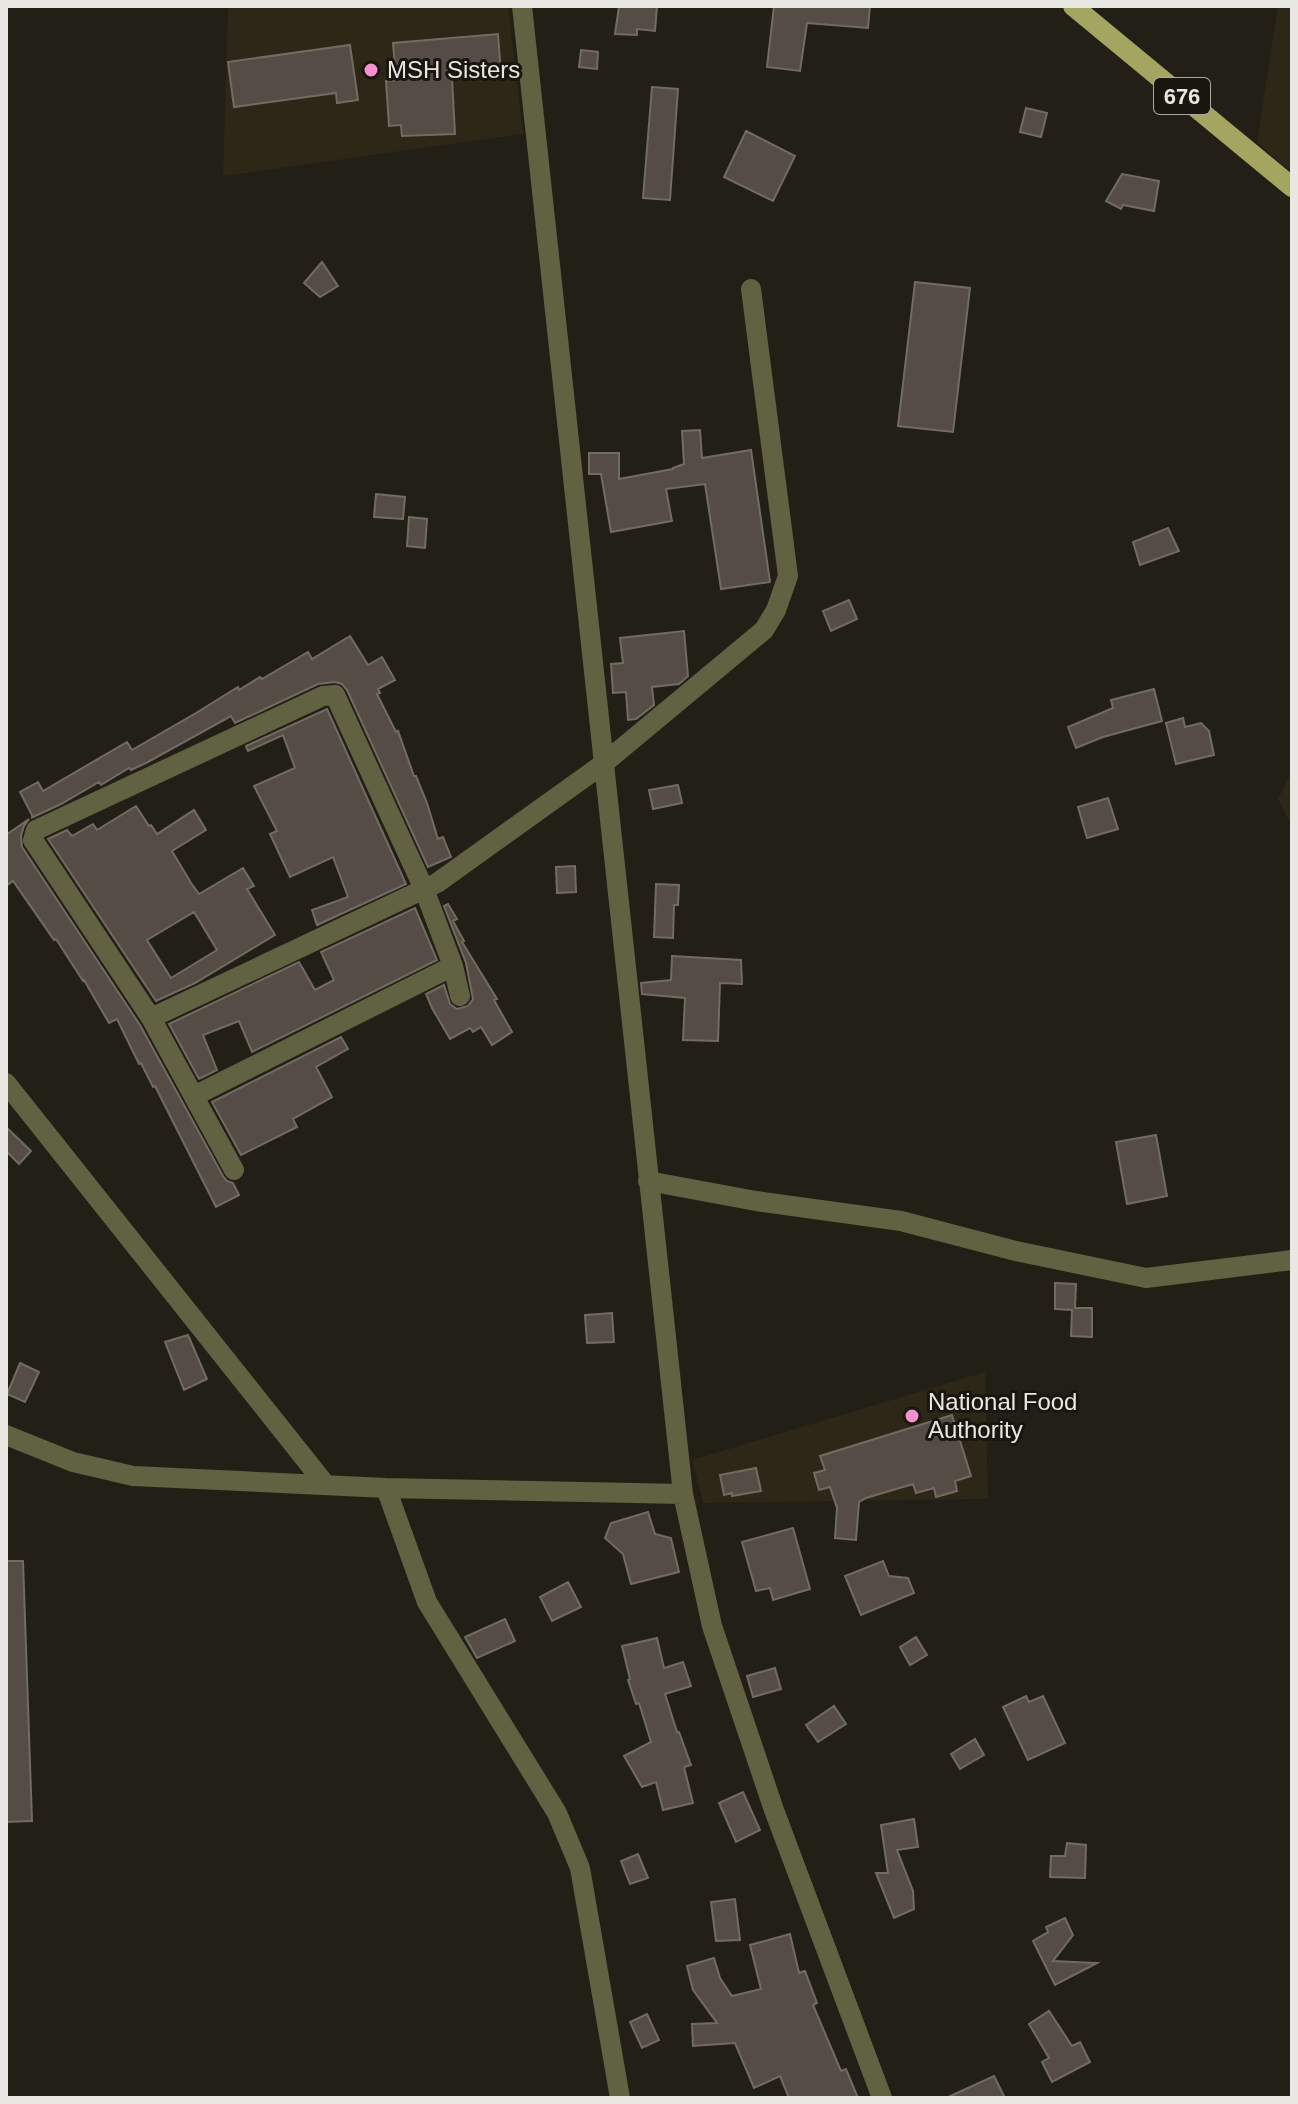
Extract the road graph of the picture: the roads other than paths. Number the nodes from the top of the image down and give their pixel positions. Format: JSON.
{"nodes":[{"id":1,"x":522,"y":6,"type":"edge"},
{"id":2,"x":1073,"y":6,"type":"edge"},
{"id":3,"x":1292,"y":187,"type":"edge"},
{"id":4,"x":751,"y":289,"type":"dead end"},
{"id":5,"x":603,"y":764,"type":"junction"},
{"id":6,"x":424,"y":889,"type":"junction"},
{"id":7,"x":453,"y":966,"type":"junction"},
{"id":8,"x":460,"y":996,"type":"dead end"},
{"id":9,"x":151,"y":1018,"type":"junction"},
{"id":10,"x":6,"y":1083,"type":"edge"},
{"id":11,"x":194,"y":1096,"type":"junction"},
{"id":12,"x":234,"y":1170,"type":"dead end"},
{"id":13,"x":648,"y":1181,"type":"junction"},
{"id":14,"x":1292,"y":1260,"type":"edge"},
{"id":15,"x":6,"y":1435,"type":"edge"},
{"id":16,"x":325,"y":1484,"type":"junction"},
{"id":17,"x":386,"y":1488,"type":"junction"},
{"id":18,"x":683,"y":1494,"type":"junction"},
{"id":19,"x":620,"y":2098,"type":"edge"},
{"id":20,"x":882,"y":2098,"type":"edge"}],
"edges":[{"from":1,"to":5,"type":"street"},
{"from":2,"to":3,"type":"main road","number":"676"},
{"from":4,"to":5,"type":"street"},
{"from":5,"to":6,"type":"street"},
{"from":5,"to":13,"type":"street"},
{"from":6,"to":7,"type":"street"},
{"from":6,"to":9,"type":"street"},
{"from":6,"to":9,"type":"street"},
{"from":7,"to":8,"type":"street"},
{"from":7,"to":11,"type":"street"},
{"from":9,"to":11,"type":"street"},
{"from":10,"to":16,"type":"street"},
{"from":11,"to":12,"type":"street"},
{"from":13,"to":14,"type":"street"},
{"from":13,"to":18,"type":"street"},
{"from":15,"to":16,"type":"street"},
{"from":16,"to":17,"type":"street"},
{"from":17,"to":18,"type":"street"},
{"from":17,"to":19,"type":"street"},
{"from":18,"to":20,"type":"street"}]}
